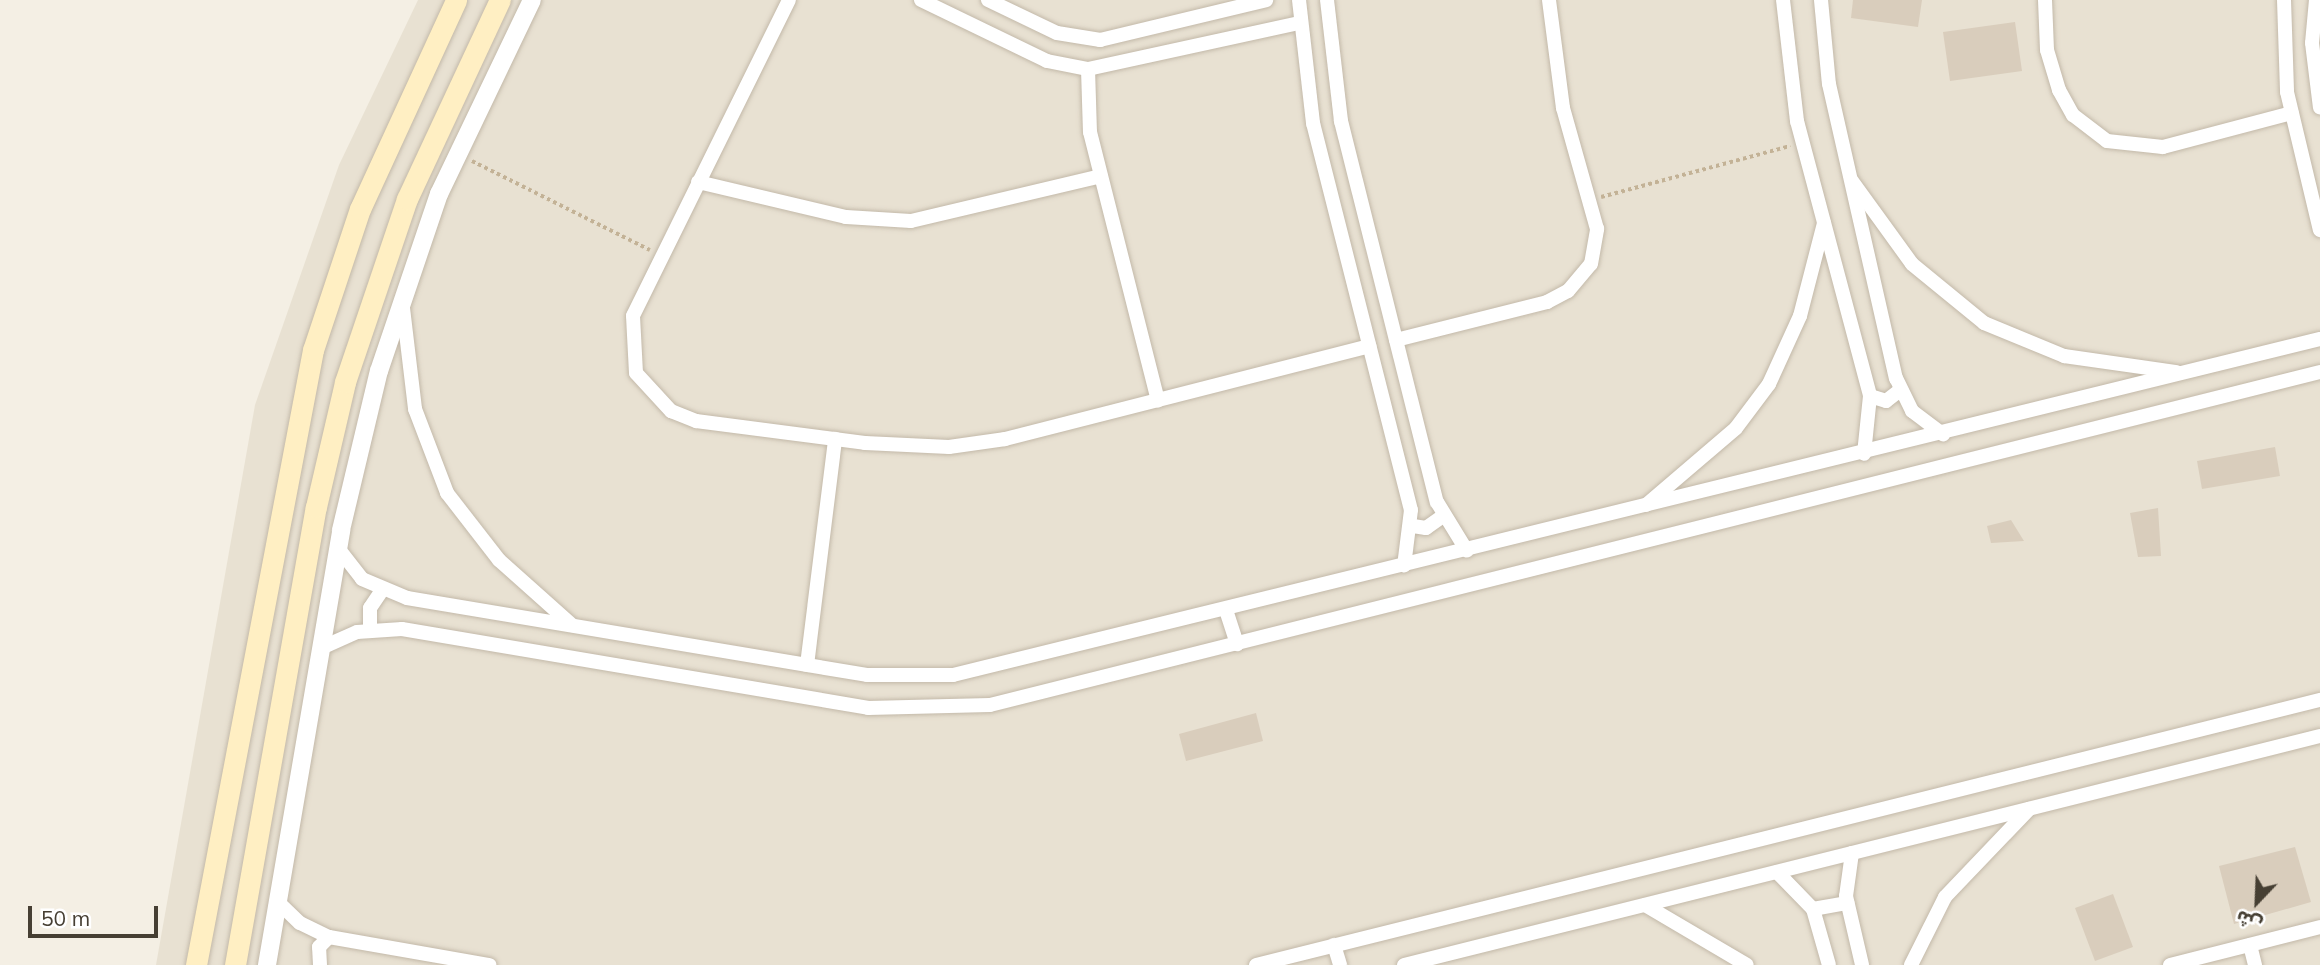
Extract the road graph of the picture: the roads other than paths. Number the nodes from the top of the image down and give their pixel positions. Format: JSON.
{"nodes":[{"id":1,"x":456,"y":0,"type":"edge"},
{"id":2,"x":500,"y":0,"type":"edge"},
{"id":3,"x":532,"y":0,"type":"edge"},
{"id":4,"x":789,"y":0,"type":"edge"},
{"id":5,"x":921,"y":0,"type":"edge"},
{"id":6,"x":988,"y":0,"type":"edge"},
{"id":7,"x":1266,"y":0,"type":"edge"},
{"id":8,"x":1299,"y":0,"type":"edge"},
{"id":9,"x":1327,"y":0,"type":"edge"},
{"id":10,"x":1549,"y":0,"type":"edge"},
{"id":11,"x":1783,"y":0,"type":"edge"},
{"id":12,"x":1821,"y":0,"type":"edge"},
{"id":13,"x":2045,"y":0,"type":"edge"},
{"id":14,"x":2284,"y":0,"type":"edge"},
{"id":15,"x":2316,"y":0,"type":"edge"},
{"id":16,"x":1300,"y":23,"type":"junction"},
{"id":17,"x":2317,"y":67,"type":"edge"},
{"id":18,"x":1088,"y":69,"type":"junction"},
{"id":19,"x":2320,"y":108,"type":"edge"},
{"id":20,"x":2292,"y":113,"type":"junction"},
{"id":21,"x":1848,"y":175,"type":"junction"},
{"id":22,"x":1101,"y":176,"type":"junction"},
{"id":23,"x":698,"y":182,"type":"junction"},
{"id":24,"x":1824,"y":222,"type":"junction"},
{"id":25,"x":2320,"y":230,"type":"edge"},
{"id":26,"x":402,"y":294,"type":"junction"},
{"id":27,"x":2320,"y":339,"type":"edge"},
{"id":28,"x":1396,"y":340,"type":"junction"},
{"id":29,"x":1369,"y":345,"type":"junction"},
{"id":30,"x":2320,"y":372,"type":"edge"},
{"id":31,"x":2185,"y":373,"type":"junction"},
{"id":32,"x":1900,"y":390,"type":"junction"},
{"id":33,"x":1871,"y":396,"type":"junction"},
{"id":34,"x":1158,"y":401,"type":"junction"},
{"id":35,"x":1943,"y":434,"type":"junction"},
{"id":36,"x":835,"y":439,"type":"junction"},
{"id":37,"x":1864,"y":454,"type":"junction"},
{"id":38,"x":1642,"y":508,"type":"junction"},
{"id":39,"x":1442,"y":517,"type":"junction"},
{"id":40,"x":1412,"y":526,"type":"junction"},
{"id":41,"x":338,"y":548,"type":"junction"},
{"id":42,"x":1467,"y":551,"type":"junction"},
{"id":43,"x":1404,"y":566,"type":"junction"},
{"id":44,"x":382,"y":590,"type":"junction"},
{"id":45,"x":1226,"y":610,"type":"junction"},
{"id":46,"x":573,"y":626,"type":"junction"},
{"id":47,"x":370,"y":629,"type":"junction"},
{"id":48,"x":1237,"y":643,"type":"junction"},
{"id":49,"x":321,"y":648,"type":"junction"},
{"id":50,"x":807,"y":665,"type":"junction"},
{"id":51,"x":2320,"y":700,"type":"edge"},
{"id":52,"x":2320,"y":736,"type":"edge"},
{"id":53,"x":2029,"y":808,"type":"junction"},
{"id":54,"x":1852,"y":853,"type":"junction"},
{"id":55,"x":1777,"y":872,"type":"junction"},
{"id":56,"x":278,"y":902,"type":"junction"},
{"id":57,"x":1847,"y":903,"type":"junction"},
{"id":58,"x":1645,"y":905,"type":"junction"},
{"id":59,"x":1813,"y":909,"type":"junction"},
{"id":60,"x":2320,"y":927,"type":"edge"},
{"id":61,"x":329,"y":937,"type":"junction"},
{"id":62,"x":1334,"y":945,"type":"junction"},
{"id":63,"x":2250,"y":945,"type":"junction"},
{"id":64,"x":196,"y":965,"type":"edge"},
{"id":65,"x":235,"y":965,"type":"edge"},
{"id":66,"x":267,"y":965,"type":"edge"},
{"id":67,"x":320,"y":965,"type":"edge"},
{"id":68,"x":490,"y":965,"type":"edge"},
{"id":69,"x":1256,"y":965,"type":"edge"},
{"id":70,"x":1340,"y":965,"type":"edge"},
{"id":71,"x":1404,"y":965,"type":"edge"},
{"id":72,"x":1746,"y":965,"type":"edge"},
{"id":73,"x":1829,"y":965,"type":"edge"},
{"id":74,"x":1862,"y":965,"type":"edge"},
{"id":75,"x":1911,"y":965,"type":"edge"},
{"id":76,"x":2170,"y":965,"type":"edge"},
{"id":77,"x":2255,"y":965,"type":"edge"}],
"edges":[{"from":1,"to":64,"type":"main road"},
{"from":2,"to":65,"type":"main road"},
{"from":3,"to":26,"type":"street"},
{"from":4,"to":23,"type":"street"},
{"from":5,"to":18,"type":"street"},
{"from":6,"to":7,"type":"street"},
{"from":8,"to":16,"type":"street"},
{"from":9,"to":28,"type":"street"},
{"from":10,"to":28,"type":"street"},
{"from":11,"to":24,"type":"street"},
{"from":12,"to":21,"type":"street"},
{"from":13,"to":20,"type":"street"},
{"from":14,"to":20,"type":"street"},
{"from":15,"to":17,"type":"street"},
{"from":16,"to":18,"type":"street"},
{"from":16,"to":29,"type":"street"},
{"from":17,"to":19,"type":"street"},
{"from":18,"to":22,"type":"street"},
{"from":20,"to":25,"type":"street"},
{"from":21,"to":31,"type":"street"},
{"from":21,"to":32,"type":"street"},
{"from":22,"to":23,"type":"street"},
{"from":22,"to":34,"type":"street"},
{"from":23,"to":36,"type":"street"},
{"from":24,"to":33,"type":"street"},
{"from":24,"to":38,"type":"street"},
{"from":26,"to":41,"type":"street"},
{"from":26,"to":46,"type":"street"},
{"from":27,"to":31,"type":"street"},
{"from":28,"to":39,"type":"street"},
{"from":29,"to":34,"type":"street"},
{"from":29,"to":40,"type":"street"},
{"from":30,"to":48,"type":"street"},
{"from":31,"to":35,"type":"street"},
{"from":32,"to":33,"type":"street"},
{"from":32,"to":35,"type":"street"},
{"from":33,"to":37,"type":"street"},
{"from":34,"to":36,"type":"street"},
{"from":35,"to":37,"type":"street"},
{"from":36,"to":50,"type":"street"},
{"from":37,"to":38,"type":"street"},
{"from":38,"to":42,"type":"street"},
{"from":39,"to":40,"type":"street"},
{"from":39,"to":42,"type":"street"},
{"from":40,"to":43,"type":"street"},
{"from":41,"to":44,"type":"street"},
{"from":41,"to":49,"type":"street"},
{"from":42,"to":43,"type":"street"},
{"from":43,"to":45,"type":"street"},
{"from":44,"to":46,"type":"street"},
{"from":44,"to":47,"type":"street"},
{"from":45,"to":48,"type":"street"},
{"from":45,"to":50,"type":"street"},
{"from":46,"to":50,"type":"street"},
{"from":47,"to":48,"type":"street"},
{"from":47,"to":49,"type":"street"},
{"from":49,"to":56,"type":"street"},
{"from":51,"to":62,"type":"street"},
{"from":52,"to":53,"type":"street"},
{"from":53,"to":54,"type":"street"},
{"from":53,"to":75,"type":"street"},
{"from":54,"to":55,"type":"street"},
{"from":54,"to":57,"type":"street"},
{"from":55,"to":58,"type":"street"},
{"from":55,"to":59,"type":"street"},
{"from":56,"to":61,"type":"street"},
{"from":56,"to":66,"type":"street"},
{"from":57,"to":59,"type":"street"},
{"from":57,"to":74,"type":"street"},
{"from":58,"to":71,"type":"street"},
{"from":58,"to":72,"type":"street"},
{"from":59,"to":73,"type":"street"},
{"from":60,"to":63,"type":"street"},
{"from":61,"to":67,"type":"street"},
{"from":61,"to":68,"type":"street"},
{"from":62,"to":69,"type":"street"},
{"from":62,"to":70,"type":"street"},
{"from":63,"to":76,"type":"street"},
{"from":63,"to":77,"type":"street"}]}
